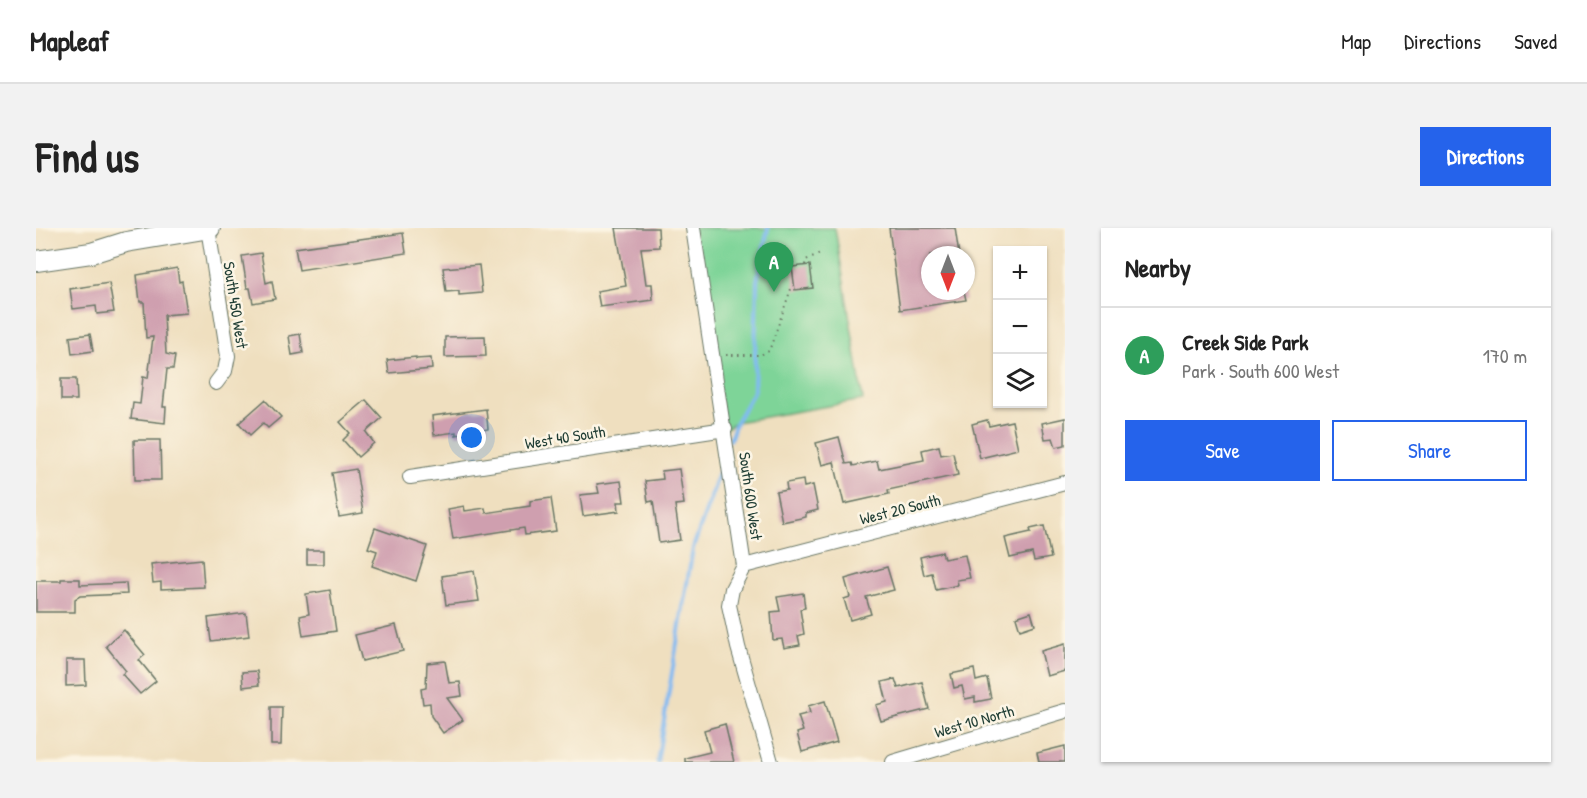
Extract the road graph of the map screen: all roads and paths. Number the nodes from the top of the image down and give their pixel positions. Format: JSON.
{"nodes":[{"id":1,"x":209,"y":228,"type":"edge"},
{"id":2,"x":693,"y":228,"type":"edge"},
{"id":3,"x":820,"y":253,"type":"dead end"},
{"id":4,"x":36,"y":261,"type":"edge"},
{"id":5,"x":805,"y":265,"type":"dead end"},
{"id":6,"x":794,"y":286,"type":"dead end"},
{"id":7,"x":726,"y":355,"type":"dead end"},
{"id":8,"x":216,"y":383,"type":"dead end"},
{"id":9,"x":725,"y":429,"type":"junction"},
{"id":10,"x":410,"y":477,"type":"dead end"},
{"id":11,"x":1065,"y":483,"type":"edge"},
{"id":12,"x":744,"y":566,"type":"junction"},
{"id":13,"x":1065,"y":711,"type":"edge"},
{"id":14,"x":771,"y":762,"type":"edge"},
{"id":15,"x":893,"y":762,"type":"edge"}],
"edges":[{"from":1,"to":4,"type":"street"},
{"from":1,"to":8,"type":"street","name":"South 450 West"},
{"from":2,"to":9,"type":"street","name":"South 600 West"},
{"from":3,"to":5,"type":"path"},
{"from":6,"to":7,"type":"path"},
{"from":9,"to":10,"type":"street","name":"West 40 South"},
{"from":9,"to":12,"type":"street","name":"South 600 West"},
{"from":11,"to":12,"type":"street","name":"West 20 South"},
{"from":12,"to":14,"type":"street"},
{"from":13,"to":15,"type":"street","name":"West 10 North"}]}
